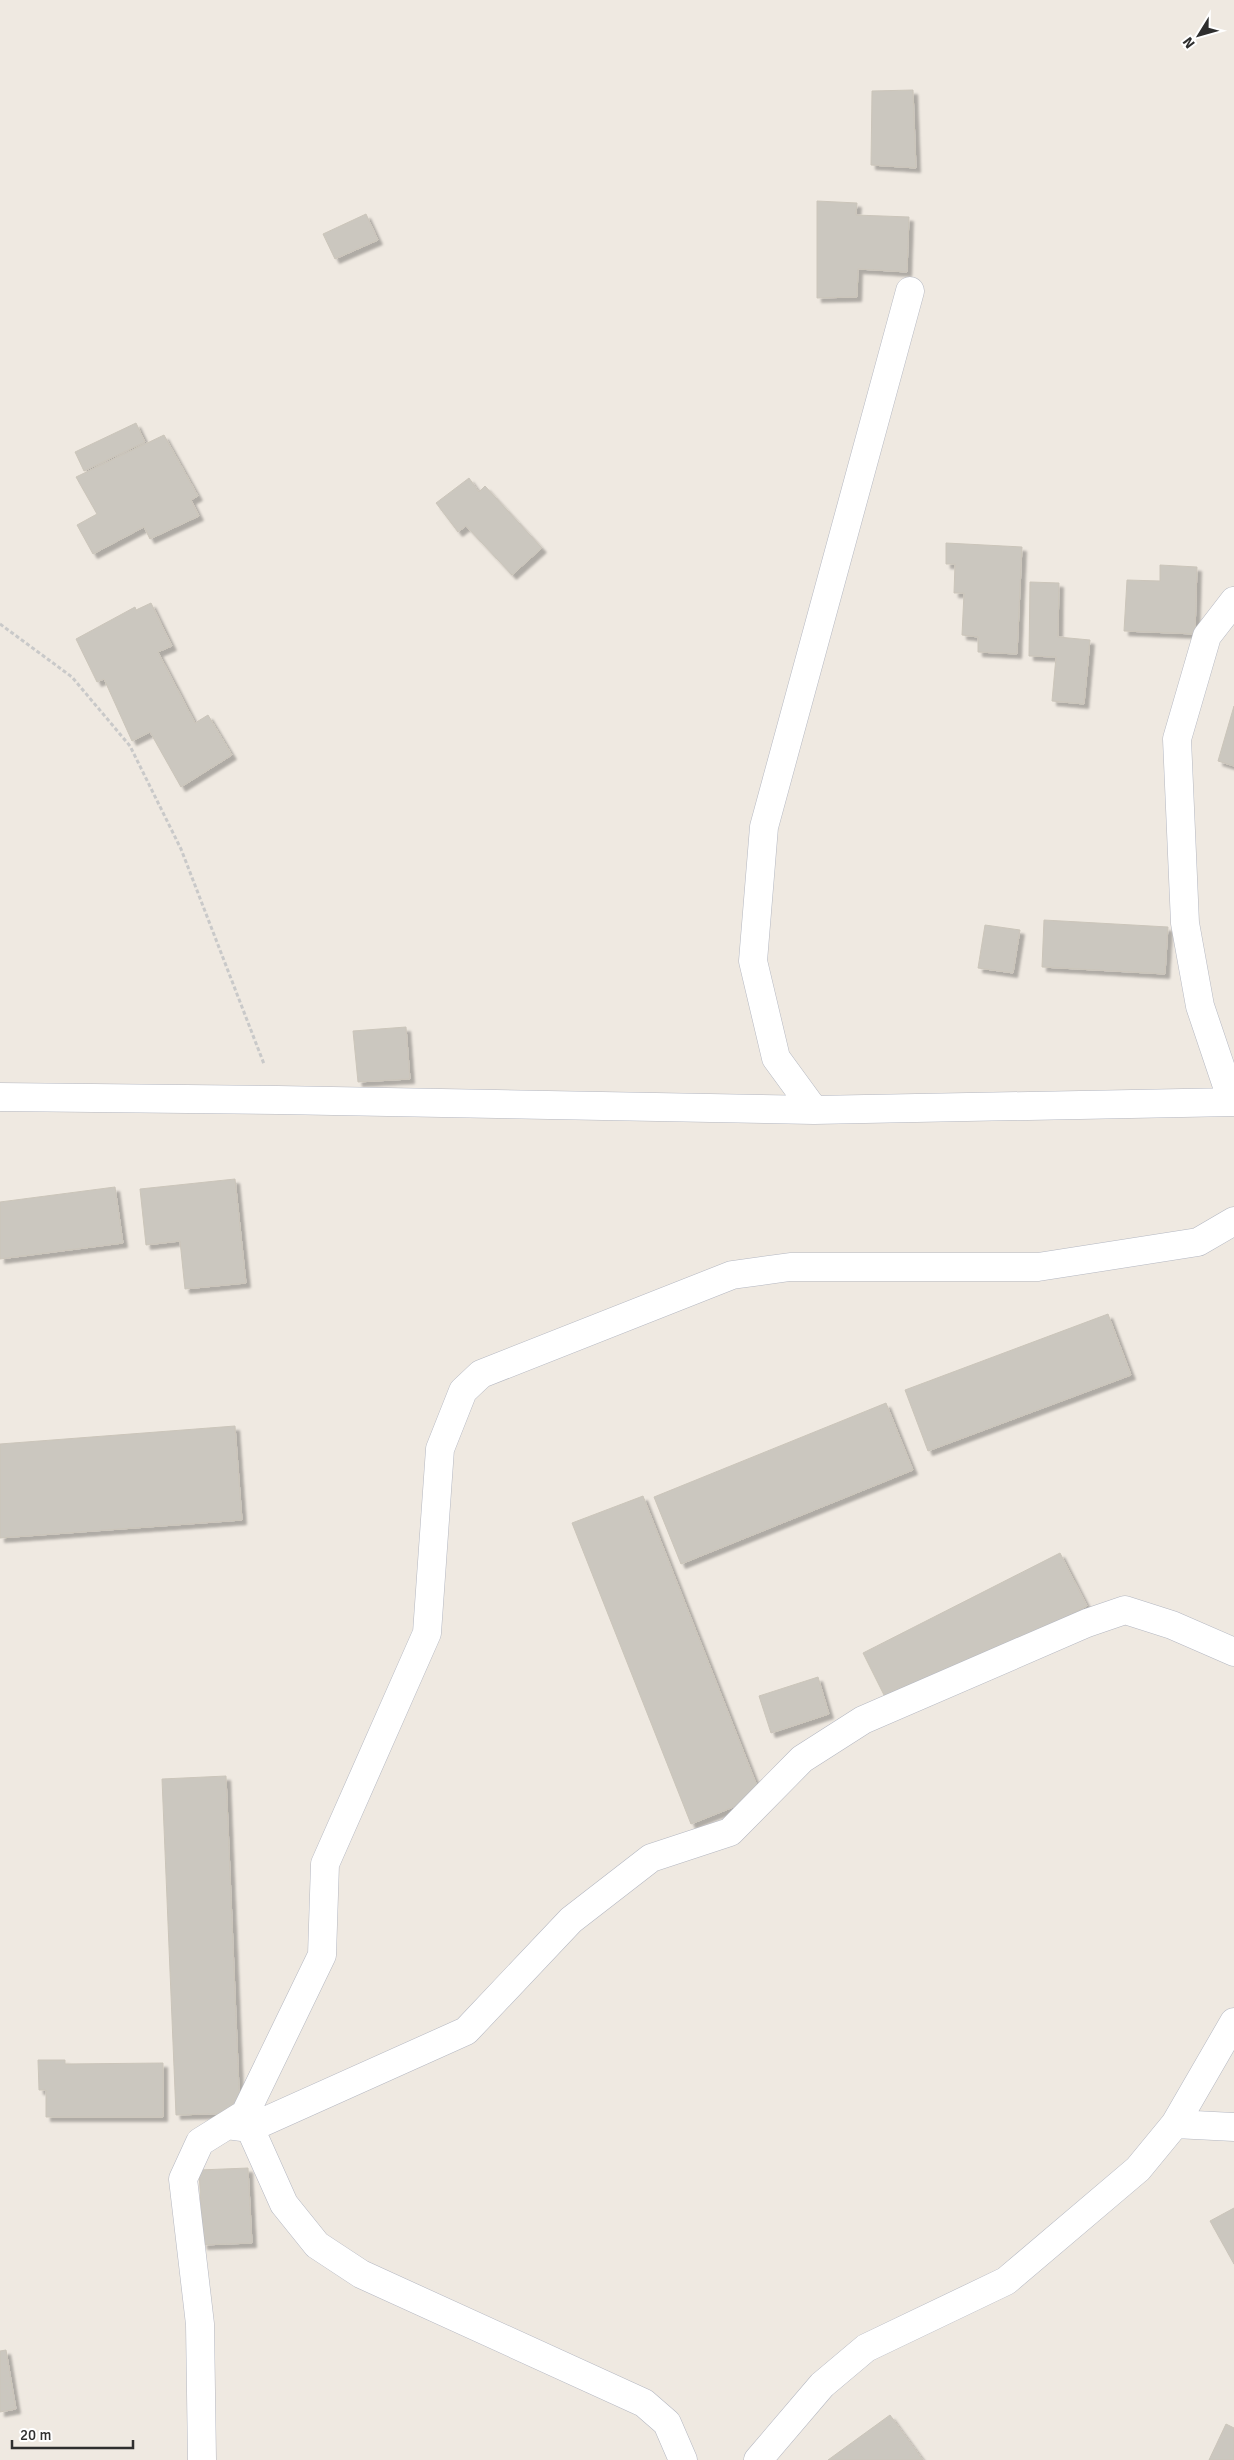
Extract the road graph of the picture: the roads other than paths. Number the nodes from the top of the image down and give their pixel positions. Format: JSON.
{"nodes":[{"id":1,"x":910,"y":291,"type":"dead end"},
{"id":2,"x":1234,"y":601,"type":"edge"},
{"id":3,"x":0,"y":1097,"type":"edge"},
{"id":4,"x":1233,"y":1102,"type":"edge"},
{"id":5,"x":814,"y":1110,"type":"junction"},
{"id":6,"x":1234,"y":1221,"type":"edge"},
{"id":7,"x":1234,"y":1652,"type":"edge"},
{"id":8,"x":1234,"y":2022,"type":"edge"},
{"id":9,"x":1175,"y":2124,"type":"junction"},
{"id":10,"x":238,"y":2126,"type":"junction"},
{"id":11,"x":1234,"y":2127,"type":"edge"},
{"id":12,"x":202,"y":2460,"type":"edge"},
{"id":13,"x":683,"y":2460,"type":"edge"},
{"id":14,"x":758,"y":2460,"type":"edge"}],
"edges":[{"from":1,"to":5,"type":"street"},
{"from":2,"to":4,"type":"street"},
{"from":3,"to":5,"type":"street"},
{"from":4,"to":5,"type":"street"},
{"from":6,"to":10,"type":"street"},
{"from":7,"to":10,"type":"street"},
{"from":8,"to":9,"type":"street"},
{"from":9,"to":11,"type":"street"},
{"from":9,"to":14,"type":"street"},
{"from":10,"to":12,"type":"street"},
{"from":10,"to":13,"type":"street"}]}
